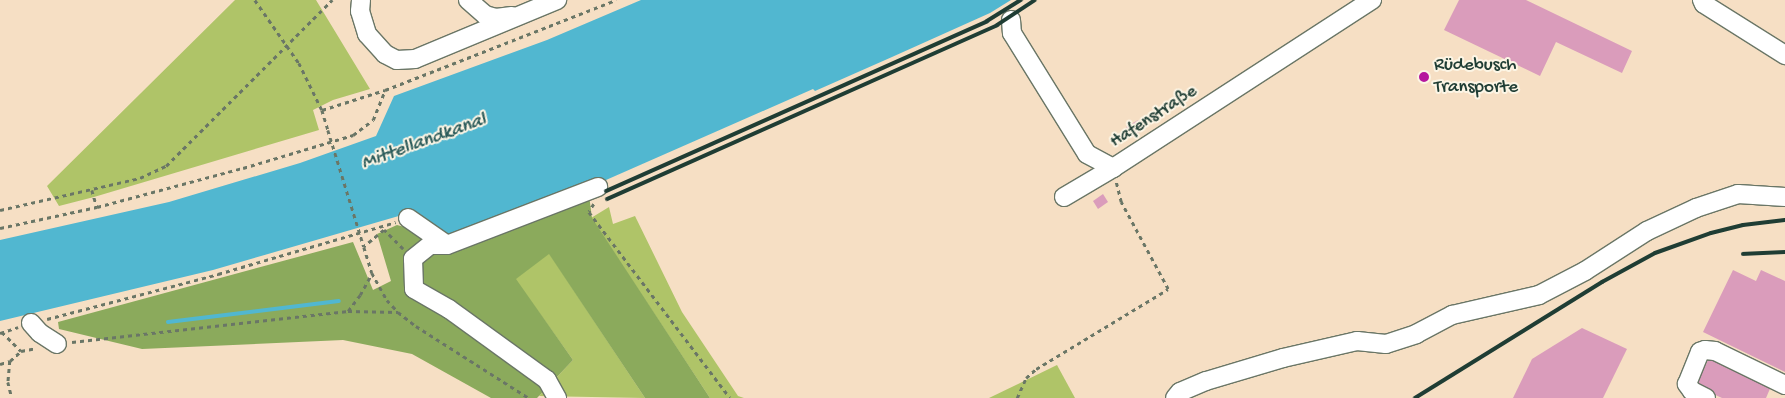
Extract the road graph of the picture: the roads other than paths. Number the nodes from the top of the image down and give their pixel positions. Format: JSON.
{"nodes":[{"id":1,"x":361,"y":0,"type":"edge"},
{"id":2,"x":468,"y":0,"type":"edge"},
{"id":3,"x":1372,"y":0,"type":"edge"},
{"id":4,"x":1702,"y":0,"type":"edge"},
{"id":5,"x":1011,"y":20,"type":"dead end"},
{"id":6,"x":1785,"y":55,"type":"edge"},
{"id":7,"x":1113,"y":168,"type":"junction"},
{"id":8,"x":597,"y":193,"type":"road end"},
{"id":9,"x":1064,"y":197,"type":"dead end"},
{"id":10,"x":1785,"y":197,"type":"edge"},
{"id":11,"x":408,"y":218,"type":"road end"},
{"id":12,"x":447,"y":244,"type":"junction"},
{"id":13,"x":31,"y":323,"type":"road end"},
{"id":14,"x":57,"y":344,"type":"road end"},
{"id":15,"x":1785,"y":385,"type":"edge"},
{"id":16,"x":557,"y":398,"type":"edge"},
{"id":17,"x":1175,"y":398,"type":"edge"},
{"id":18,"x":1706,"y":398,"type":"edge"}],
"edges":[{"from":1,"to":2,"type":"street"},
{"from":3,"to":7,"type":"street","name":"Hafenstraße"},
{"from":4,"to":6,"type":"street"},
{"from":5,"to":7,"type":"street","name":"Hafenstraße"},
{"from":7,"to":9,"type":"street"},
{"from":8,"to":12,"type":"street"},
{"from":10,"to":17,"type":"street"},
{"from":11,"to":12,"type":"street"},
{"from":12,"to":16,"type":"street"},
{"from":13,"to":14,"type":"street"},
{"from":15,"to":18,"type":"street"}]}
